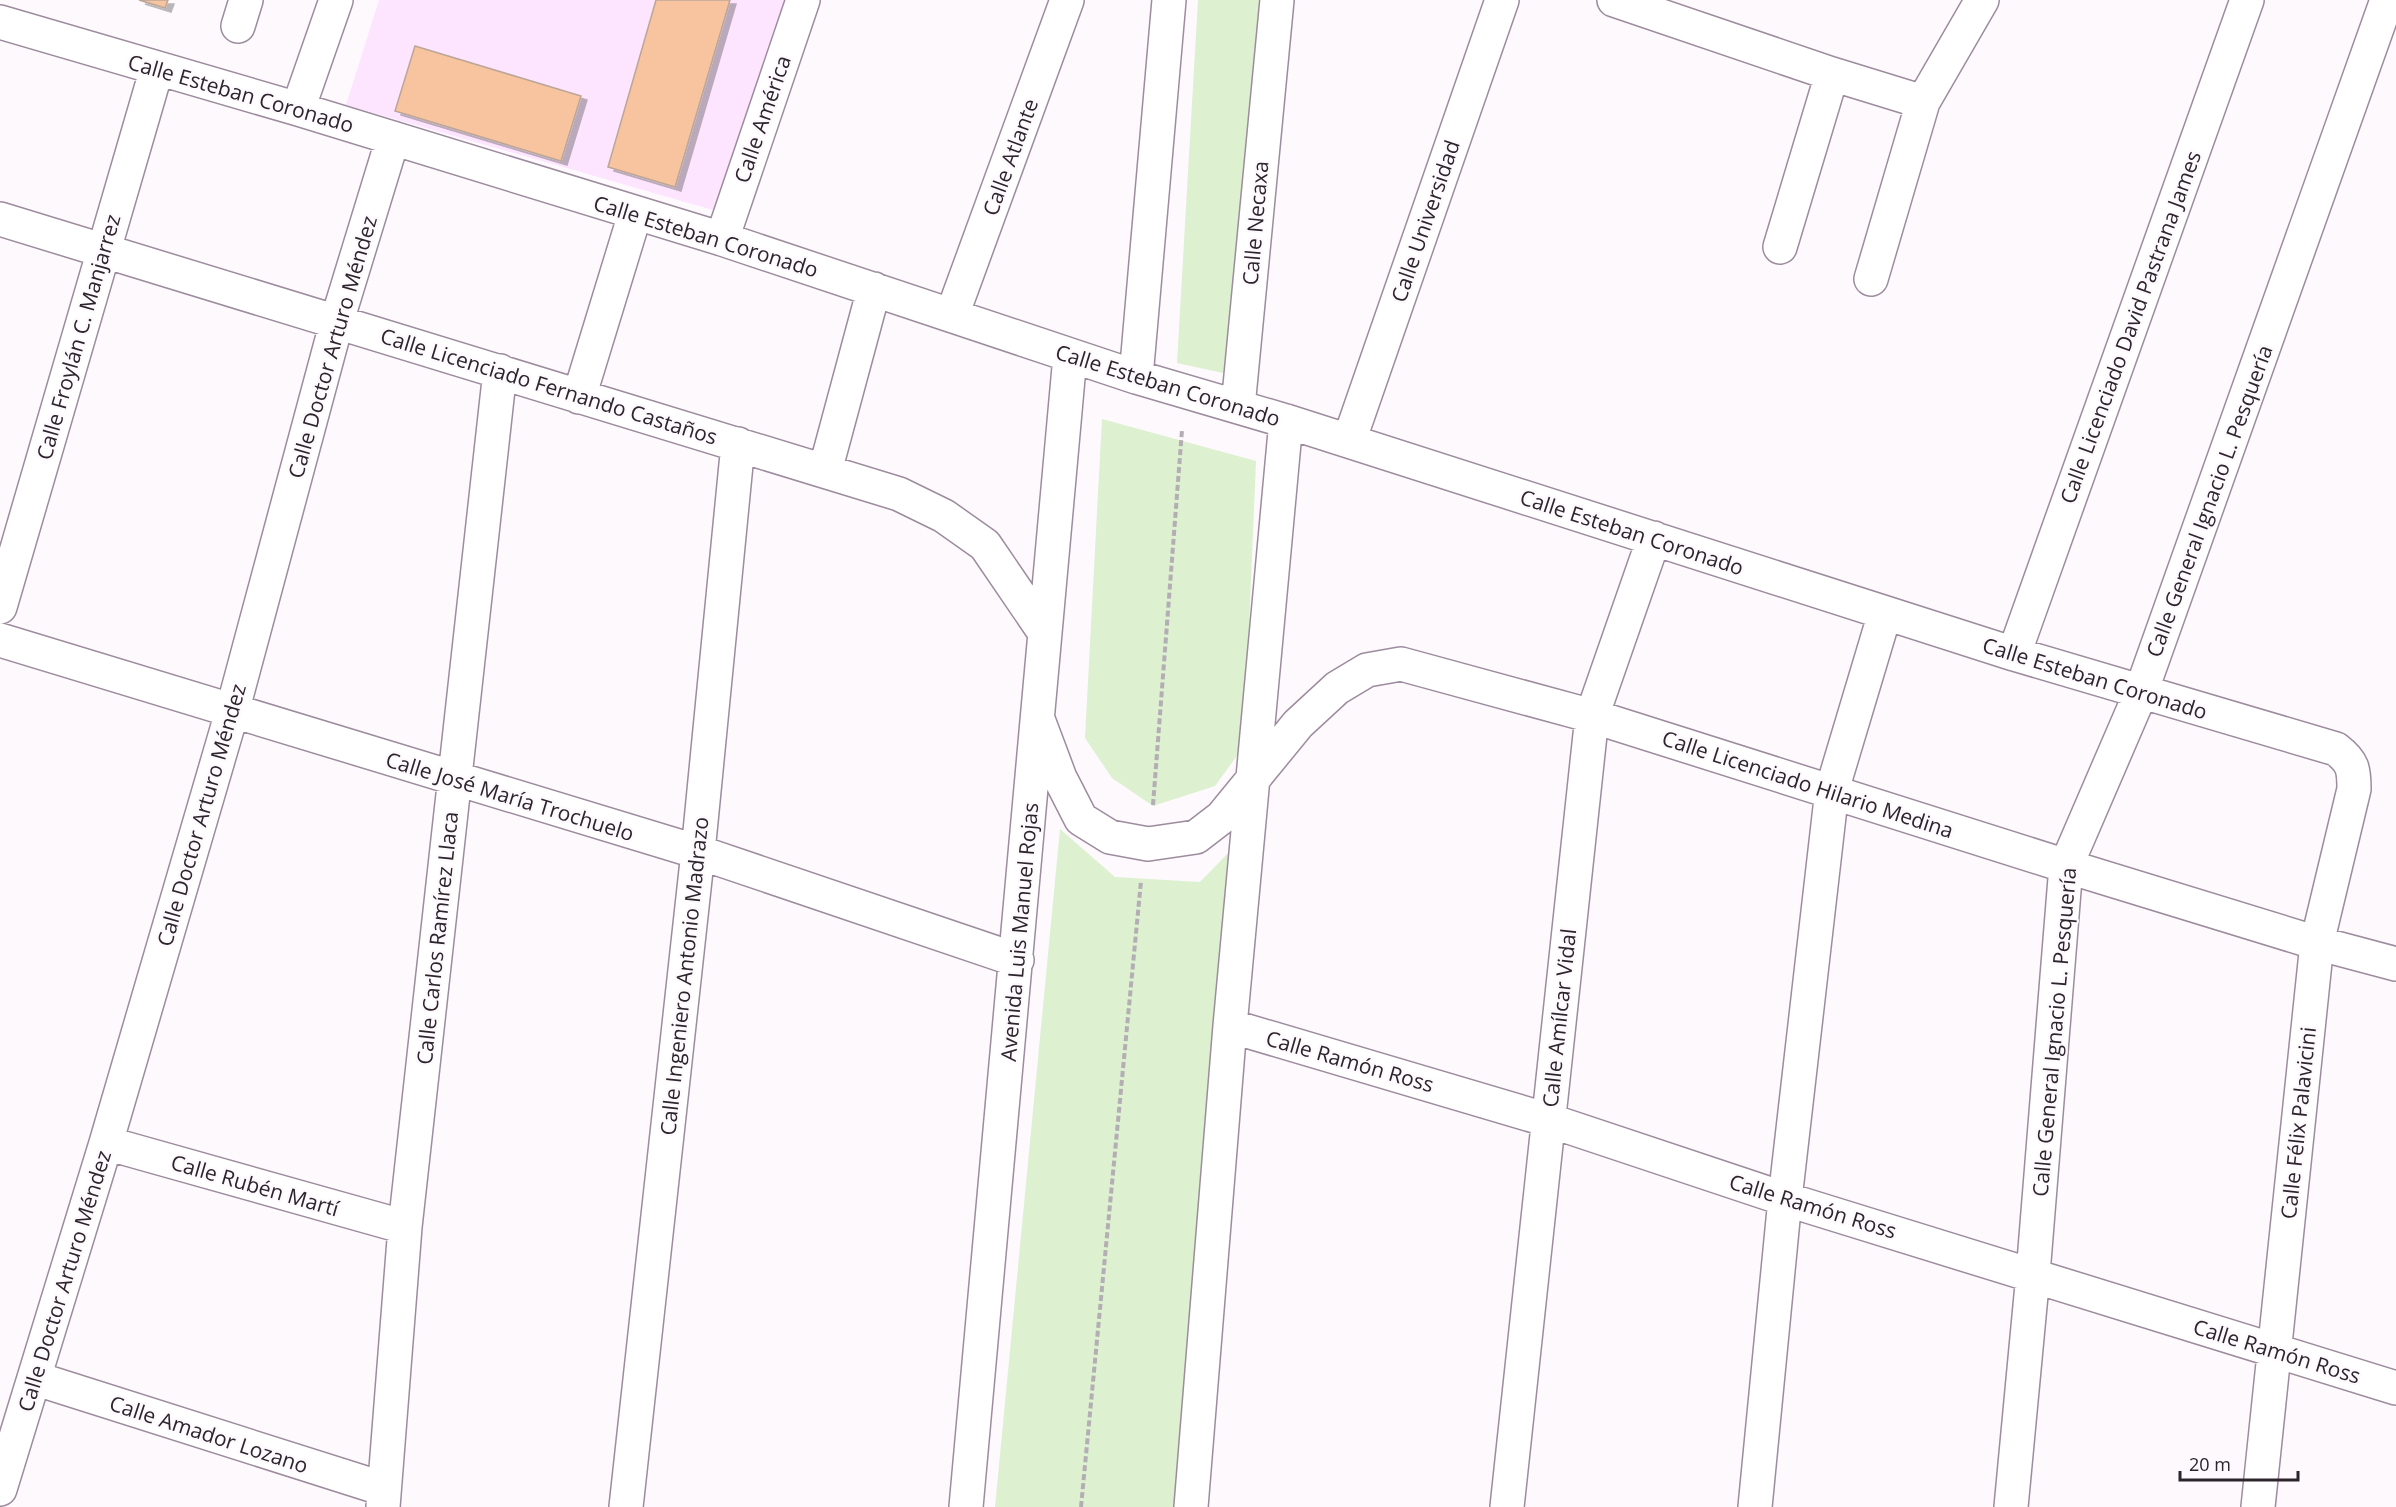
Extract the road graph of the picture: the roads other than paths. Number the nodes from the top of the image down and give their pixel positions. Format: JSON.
{"nodes":[{"id":1,"x":336,"y":0,"type":"edge"},
{"id":2,"x":803,"y":0,"type":"edge"},
{"id":3,"x":1067,"y":0,"type":"edge"},
{"id":4,"x":1169,"y":0,"type":"edge"},
{"id":5,"x":1276,"y":0,"type":"edge"},
{"id":6,"x":1287,"y":0,"type":"edge"},
{"id":7,"x":1502,"y":0,"type":"edge"},
{"id":8,"x":1614,"y":0,"type":"edge"},
{"id":9,"x":1982,"y":0,"type":"edge"},
{"id":10,"x":2247,"y":0,"type":"edge"},
{"id":11,"x":2387,"y":0,"type":"edge"},
{"id":12,"x":0,"y":22,"type":"edge"},
{"id":13,"x":1272,"y":40,"type":"junction"},
{"id":14,"x":157,"y":68,"type":"junction"},
{"id":15,"x":1832,"y":74,"type":"junction"},
{"id":16,"x":1923,"y":102,"type":"junction"},
{"id":17,"x":297,"y":109,"type":"junction"},
{"id":18,"x":393,"y":138,"type":"junction"},
{"id":19,"x":635,"y":214,"type":"junction"},
{"id":20,"x":0,"y":219,"type":"edge"},
{"id":21,"x":722,"y":239,"type":"junction"},
{"id":22,"x":1779,"y":247,"type":"dead end"},
{"id":23,"x":104,"y":250,"type":"junction"},
{"id":24,"x":1871,"y":279,"type":"dead end"},
{"id":25,"x":874,"y":289,"type":"junction"},
{"id":26,"x":952,"y":315,"type":"junction"},
{"id":27,"x":337,"y":321,"type":"junction"},
{"id":28,"x":1070,"y":356,"type":"junction"},
{"id":29,"x":500,"y":371,"type":"junction"},
{"id":30,"x":1136,"y":377,"type":"junction"},
{"id":31,"x":579,"y":397,"type":"junction"},
{"id":32,"x":1238,"y":407,"type":"junction"},
{"id":33,"x":1286,"y":421,"type":"junction"},
{"id":34,"x":1349,"y":441,"type":"junction"},
{"id":35,"x":738,"y":444,"type":"junction"},
{"id":36,"x":825,"y":471,"type":"junction"},
{"id":37,"x":1654,"y":538,"type":"junction"},
{"id":38,"x":0,"y":607,"type":"edge"},
{"id":39,"x":1885,"y":614,"type":"junction"},
{"id":40,"x":1045,"y":633,"type":"junction"},
{"id":41,"x":0,"y":640,"type":"edge"},
{"id":42,"x":2013,"y":654,"type":"junction"},
{"id":43,"x":2141,"y":692,"type":"junction"},
{"id":44,"x":232,"y":712,"type":"junction"},
{"id":45,"x":1592,"y":716,"type":"junction"},
{"id":46,"x":1039,"y":722,"type":"junction"},
{"id":47,"x":2336,"y":749,"type":"joint"},
{"id":48,"x":1254,"y":777,"type":"junction"},
{"id":49,"x":454,"y":780,"type":"junction"},
{"id":50,"x":1832,"y":790,"type":"junction"},
{"id":51,"x":698,"y":852,"type":"junction"},
{"id":52,"x":2066,"y":866,"type":"junction"},
{"id":53,"x":2317,"y":943,"type":"junction"},
{"id":54,"x":1017,"y":960,"type":"junction"},
{"id":55,"x":2396,"y":964,"type":"edge"},
{"id":56,"x":1230,"y":1026,"type":"junction"},
{"id":57,"x":1548,"y":1120,"type":"junction"},
{"id":58,"x":106,"y":1143,"type":"junction"},
{"id":59,"x":1785,"y":1199,"type":"junction"},
{"id":60,"x":405,"y":1227,"type":"junction"},
{"id":61,"x":2033,"y":1274,"type":"junction"},
{"id":62,"x":2275,"y":1350,"type":"junction"},
{"id":63,"x":34,"y":1378,"type":"junction"},
{"id":64,"x":2396,"y":1388,"type":"edge"},
{"id":65,"x":0,"y":1488,"type":"edge"},
{"id":66,"x":383,"y":1498,"type":"edge"},
{"id":67,"x":626,"y":1507,"type":"edge"},
{"id":68,"x":966,"y":1507,"type":"edge"},
{"id":69,"x":1191,"y":1507,"type":"edge"},
{"id":70,"x":1507,"y":1507,"type":"edge"},
{"id":71,"x":1755,"y":1507,"type":"edge"},
{"id":72,"x":2011,"y":1507,"type":"edge"},
{"id":73,"x":2258,"y":1507,"type":"edge"}],
"edges":[{"from":1,"to":17,"type":"street"},
{"from":2,"to":21,"type":"street","name":"Calle América"},
{"from":3,"to":26,"type":"street","name":"Calle Atlante"},
{"from":4,"to":30,"type":"street"},
{"from":5,"to":13,"type":"street","name":"Calle Necaxa"},
{"from":6,"to":13,"type":"street","name":"Calle Necaxa"},
{"from":7,"to":34,"type":"street","name":"Calle Universidad"},
{"from":8,"to":15,"type":"street"},
{"from":9,"to":16,"type":"street"},
{"from":10,"to":42,"type":"street","name":"Calle Licenciado David Pastrana James"},
{"from":11,"to":43,"type":"street","name":"Calle General Ignacio L. Pesquería"},
{"from":12,"to":14,"type":"street","name":"Calle Esteban Coronado"},
{"from":13,"to":32,"type":"street","name":"Calle Necaxa"},
{"from":14,"to":17,"type":"street","name":"Calle Esteban Coronado"},
{"from":14,"to":23,"type":"street","name":"Calle Froylán C. Manjarrez"},
{"from":15,"to":16,"type":"street"},
{"from":15,"to":22,"type":"street"},
{"from":16,"to":24,"type":"street"},
{"from":17,"to":18,"type":"street","name":"Calle Esteban Coronado"},
{"from":18,"to":19,"type":"street","name":"Calle Esteban Coronado"},
{"from":18,"to":27,"type":"street","name":"Calle Doctor Arturo Méndez"},
{"from":19,"to":21,"type":"street","name":"Calle Esteban Coronado"},
{"from":19,"to":31,"type":"street"},
{"from":20,"to":23,"type":"street","name":"Calle Licenciado Fernando Castaños"},
{"from":21,"to":25,"type":"street","name":"Calle Esteban Coronado"},
{"from":23,"to":27,"type":"street","name":"Calle Licenciado Fernando Castaños"},
{"from":23,"to":38,"type":"street","name":"Calle Froylán C. Manjarrez"},
{"from":25,"to":26,"type":"street","name":"Calle Esteban Coronado"},
{"from":25,"to":36,"type":"street"},
{"from":26,"to":28,"type":"street","name":"Calle Esteban Coronado"},
{"from":27,"to":29,"type":"street","name":"Calle Licenciado Fernando Castaños"},
{"from":27,"to":44,"type":"street","name":"Calle Doctor Arturo Méndez"},
{"from":28,"to":30,"type":"street","name":"Calle Esteban Coronado"},
{"from":28,"to":40,"type":"street","name":"Avenida Luis Manuel Rojas"},
{"from":29,"to":31,"type":"street","name":"Calle Licenciado Fernando Castaños"},
{"from":29,"to":49,"type":"street","name":"Calle Carlos Ramírez Llaca"},
{"from":30,"to":32,"type":"street","name":"Calle Esteban Coronado"},
{"from":31,"to":35,"type":"street","name":"Calle Licenciado Fernando Castaños"},
{"from":32,"to":33,"type":"street","name":"Calle Esteban Coronado"},
{"from":33,"to":34,"type":"street","name":"Calle Esteban Coronado"},
{"from":33,"to":48,"type":"street"},
{"from":34,"to":37,"type":"street","name":"Calle Esteban Coronado"},
{"from":35,"to":36,"type":"street","name":"Calle Licenciado Fernando Castaños"},
{"from":35,"to":51,"type":"street","name":"Calle Ingeniero Antonio Madrazo"},
{"from":36,"to":40,"type":"street","name":"Calle Licenciado Fernando Castaños"},
{"from":37,"to":39,"type":"street","name":"Calle Esteban Coronado"},
{"from":37,"to":45,"type":"street","name":"Calle Amílcar Vidal"},
{"from":39,"to":42,"type":"street","name":"Calle Esteban Coronado"},
{"from":39,"to":50,"type":"street"},
{"from":40,"to":46,"type":"street","name":"Avenida Luis Manuel Rojas"},
{"from":41,"to":44,"type":"street","name":"Calle José María Trochuelo"},
{"from":42,"to":43,"type":"street","name":"Calle Esteban Coronado"},
{"from":43,"to":47,"type":"street","name":"Calle Esteban Coronado"},
{"from":43,"to":52,"type":"street","name":"Calle General Ignacio L. Pesquería"},
{"from":44,"to":49,"type":"street","name":"Calle José María Trochuelo"},
{"from":44,"to":58,"type":"street","name":"Calle Doctor Arturo Méndez"},
{"from":45,"to":48,"type":"street","name":"Calle Licenciado Hilario Medina"},
{"from":45,"to":50,"type":"street","name":"Calle Licenciado Hilario Medina"},
{"from":45,"to":57,"type":"street","name":"Calle Amílcar Vidal"},
{"from":46,"to":48,"type":"street","name":"Calle Licenciado Hilario Medina"},
{"from":46,"to":54,"type":"street","name":"Avenida Luis Manuel Rojas"},
{"from":47,"to":53,"type":"street","name":"Calle Félix Palavicini"},
{"from":48,"to":56,"type":"street"},
{"from":49,"to":51,"type":"street","name":"Calle José María Trochuelo"},
{"from":49,"to":60,"type":"street","name":"Calle Carlos Ramírez Llaca"},
{"from":50,"to":52,"type":"street","name":"Calle Licenciado Hilario Medina"},
{"from":50,"to":59,"type":"street"},
{"from":51,"to":54,"type":"street","name":"Calle José María Trochuelo"},
{"from":51,"to":67,"type":"street","name":"Calle Ingeniero Antonio Madrazo"},
{"from":52,"to":53,"type":"street","name":"Calle Licenciado Hilario Medina"},
{"from":52,"to":61,"type":"street","name":"Calle General Ignacio L. Pesquería"},
{"from":53,"to":55,"type":"street","name":"Calle Licenciado Hilario Medina"},
{"from":53,"to":62,"type":"street","name":"Calle Félix Palavicini"},
{"from":54,"to":68,"type":"street","name":"Avenida Luis Manuel Rojas"},
{"from":56,"to":57,"type":"street","name":"Calle Ramón Ross"},
{"from":56,"to":69,"type":"street"},
{"from":57,"to":59,"type":"street","name":"Calle Ramón Ross"},
{"from":57,"to":70,"type":"street","name":"Calle Amílcar Vidal"},
{"from":58,"to":60,"type":"street","name":"Calle Rubén Martí"},
{"from":58,"to":63,"type":"street","name":"Calle Doctor Arturo Méndez"},
{"from":59,"to":61,"type":"street","name":"Calle Ramón Ross"},
{"from":59,"to":71,"type":"street"},
{"from":60,"to":66,"type":"street","name":"Calle Carlos Ramírez Llaca"},
{"from":61,"to":62,"type":"street","name":"Calle Ramón Ross"},
{"from":61,"to":72,"type":"street","name":"Calle General Ignacio L. Pesquería"},
{"from":62,"to":64,"type":"street","name":"Calle Ramón Ross"},
{"from":62,"to":73,"type":"street","name":"Calle Félix Palavicini"},
{"from":63,"to":65,"type":"street","name":"Calle Doctor Arturo Méndez"},
{"from":63,"to":66,"type":"street","name":"Calle Amador Lozano"}]}
